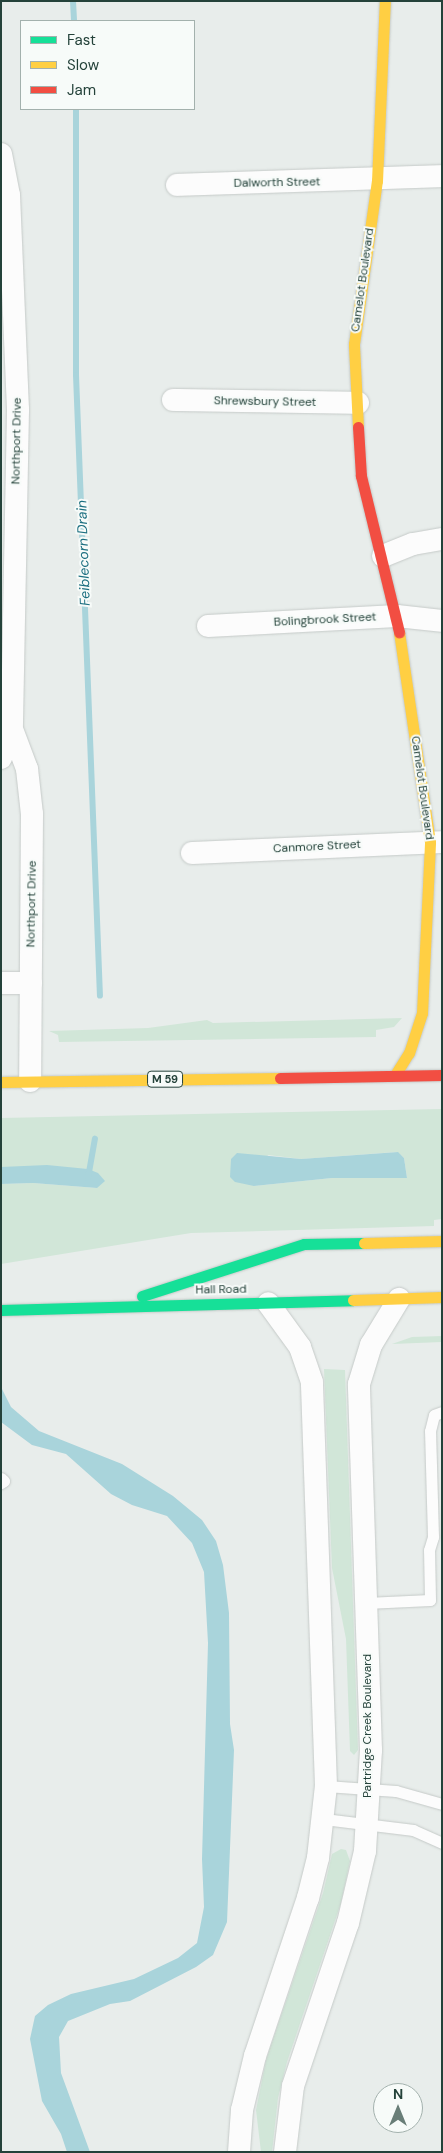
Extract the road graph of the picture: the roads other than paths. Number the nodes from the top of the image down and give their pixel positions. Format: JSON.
{"nodes":[{"id":1,"x":385,"y":1,"type":"edge"},
{"id":2,"x":1,"y":154,"type":"edge"},
{"id":3,"x":442,"y":176,"type":"edge"},
{"id":4,"x":377,"y":181,"type":"junction"},
{"id":5,"x":177,"y":185,"type":"dead end"},
{"id":6,"x":173,"y":400,"type":"dead end"},
{"id":7,"x":358,"y":403,"type":"junction"},
{"id":8,"x":442,"y":539,"type":"edge"},
{"id":9,"x":383,"y":556,"type":"junction"},
{"id":10,"x":397,"y":616,"type":"junction"},
{"id":11,"x":442,"y":621,"type":"edge"},
{"id":12,"x":208,"y":626,"type":"dead end"},
{"id":13,"x":12,"y":729,"type":"junction"},
{"id":14,"x":1,"y":758,"type":"edge"},
{"id":15,"x":436,"y":842,"type":"edge"},
{"id":16,"x":192,"y":853,"type":"dead end"},
{"id":17,"x":31,"y":982,"type":"junction"},
{"id":18,"x":1,"y":983,"type":"edge"},
{"id":19,"x":395,"y":1075,"type":"junction"},
{"id":20,"x":442,"y":1075,"type":"edge"},
{"id":21,"x":30,"y":1081,"type":"junction"},
{"id":22,"x":1,"y":1082,"type":"edge"},
{"id":23,"x":442,"y":1241,"type":"edge"},
{"id":24,"x":442,"y":1297,"type":"edge"},
{"id":25,"x":399,"y":1298,"type":"junction"},
{"id":26,"x":268,"y":1302,"type":"junction"},
{"id":27,"x":112,"y":1305,"type":"junction"},
{"id":28,"x":1,"y":1310,"type":"edge"},
{"id":29,"x":442,"y":1412,"type":"edge"},
{"id":30,"x":1,"y":1478,"type":"edge"},
{"id":31,"x":1,"y":1483,"type":"edge"},
{"id":32,"x":438,"y":1537,"type":"edge"},
{"id":33,"x":366,"y":1603,"type":"junction"},
{"id":34,"x":326,"y":1786,"type":"junction"},
{"id":35,"x":370,"y":1789,"type":"junction"},
{"id":36,"x":442,"y":1804,"type":"edge"},
{"id":37,"x":324,"y":1820,"type":"junction"},
{"id":38,"x":368,"y":1824,"type":"junction"},
{"id":39,"x":442,"y":1842,"type":"edge"},
{"id":40,"x":239,"y":2152,"type":"edge"},
{"id":41,"x":285,"y":2152,"type":"edge"}],
"edges":[{"from":1,"to":4,"type":"main road","name":"Camelot Boulevard"},
{"from":2,"to":13,"type":"street","name":"Northport Drive"},
{"from":3,"to":4,"type":"street"},
{"from":4,"to":5,"type":"street","name":"Dalworth Street"},
{"from":4,"to":7,"type":"main road","name":"Camelot Boulevard"},
{"from":6,"to":7,"type":"street","name":"Shrewsbury Street"},
{"from":7,"to":9,"type":"main road","name":"Camelot Boulevard"},
{"from":8,"to":9,"type":"street"},
{"from":9,"to":10,"type":"main road","name":"Camelot Boulevard"},
{"from":10,"to":11,"type":"street","name":"Bolingbrook Street"},
{"from":10,"to":12,"type":"street","name":"Bolingbrook Street"},
{"from":10,"to":15,"type":"main road","name":"Camelot Boulevard"},
{"from":13,"to":14,"type":"street","name":"Northport Drive"},
{"from":13,"to":17,"type":"street","name":"Northport Drive"},
{"from":15,"to":16,"type":"street","name":"Canmore Street"},
{"from":15,"to":19,"type":"main road","name":"Camelot Boulevard"},
{"from":17,"to":18,"type":"street"},
{"from":17,"to":21,"type":"street","name":"Northport Drive"},
{"from":19,"to":20,"type":"main road","number":"M 59"},
{"from":19,"to":21,"type":"main road","number":"M 59"},
{"from":21,"to":22,"type":"main road","number":"M 59"},
{"from":23,"to":27,"type":"main road"},
{"from":24,"to":25,"type":"main road","name":"Hall Road"},
{"from":25,"to":26,"type":"main road","name":"Hall Road"},
{"from":25,"to":33,"type":"street","name":"Partridge Creek Boulevard"},
{"from":26,"to":27,"type":"main road","name":"Hall Road"},
{"from":26,"to":34,"type":"street"},
{"from":27,"to":28,"type":"main road","name":"Hall Road"},
{"from":29,"to":32,"type":"lane"},
{"from":30,"to":31,"type":"lane"},
{"from":32,"to":33,"type":"lane"},
{"from":33,"to":35,"type":"street","name":"Partridge Creek Boulevard"},
{"from":34,"to":35,"type":"lane"},
{"from":34,"to":37,"type":"street"},
{"from":35,"to":36,"type":"lane"},
{"from":35,"to":38,"type":"street","name":"Partridge Creek Boulevard"},
{"from":37,"to":38,"type":"lane"},
{"from":37,"to":40,"type":"street"},
{"from":38,"to":39,"type":"lane"},
{"from":38,"to":41,"type":"street","name":"Partridge Creek Boulevard"}]}
